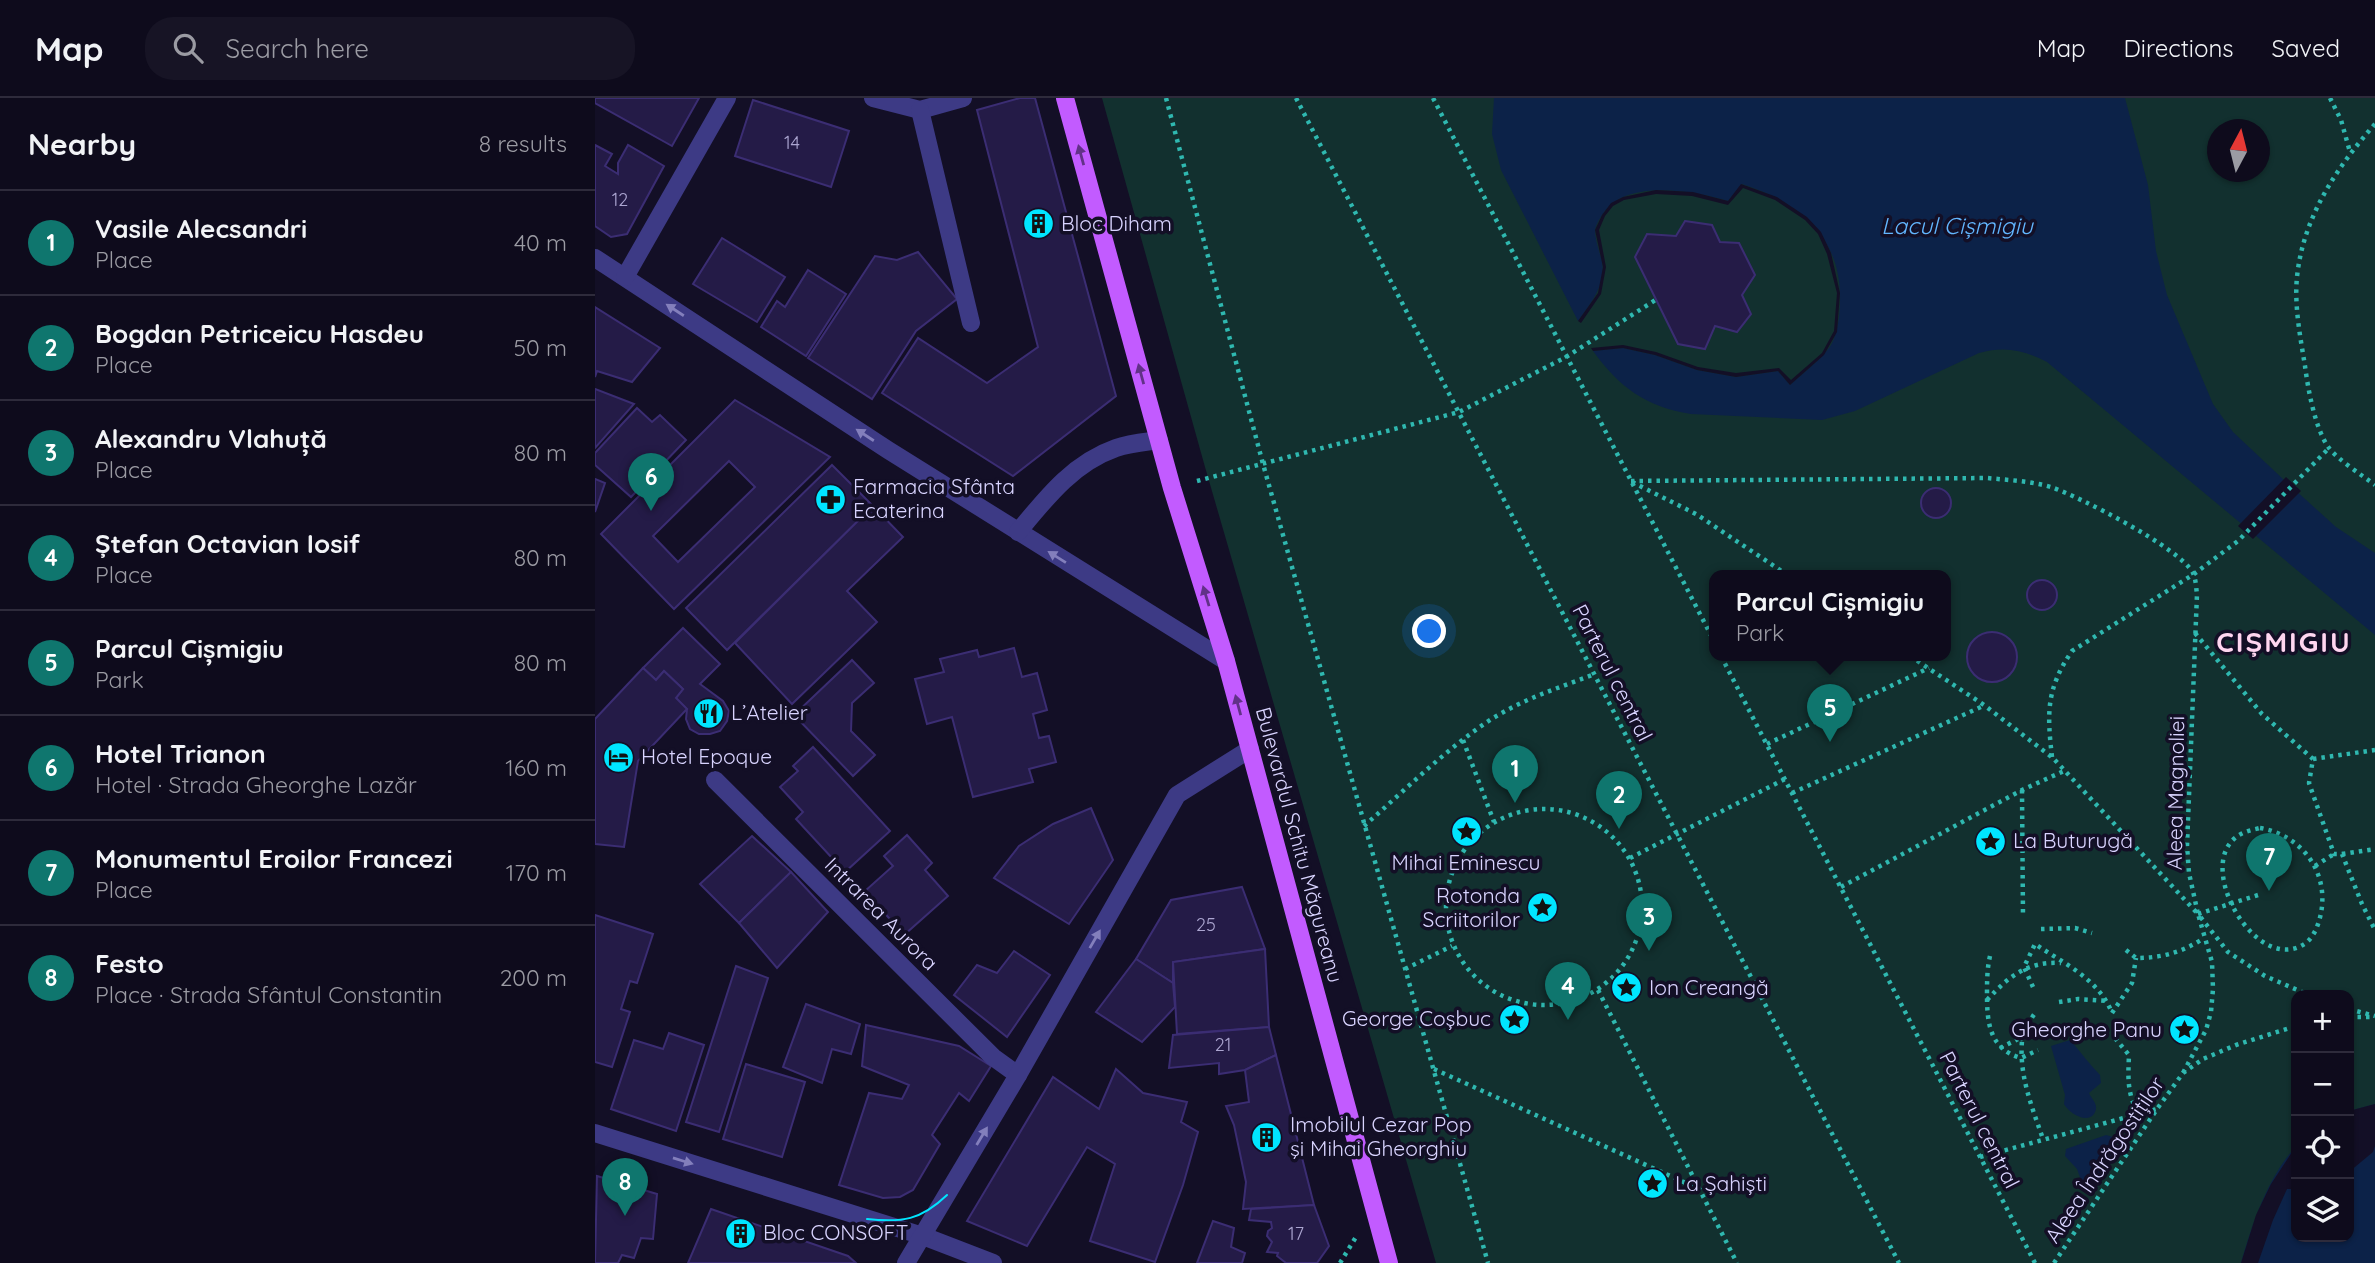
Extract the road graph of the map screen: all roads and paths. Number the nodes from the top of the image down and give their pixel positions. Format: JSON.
{"nodes":[{"id":1,"x":727,"y":98,"type":"edge"},
{"id":2,"x":873,"y":98,"type":"edge"},
{"id":3,"x":963,"y":98,"type":"edge"},
{"id":4,"x":1065,"y":98,"type":"edge"},
{"id":5,"x":1166,"y":98,"type":"edge"},
{"id":6,"x":1296,"y":98,"type":"edge"},
{"id":7,"x":1433,"y":98,"type":"edge"},
{"id":8,"x":2330,"y":98,"type":"edge"},
{"id":9,"x":920,"y":110,"type":"junction"},
{"id":10,"x":2375,"y":124,"type":"edge"},
{"id":11,"x":2350,"y":152,"type":"junction"},
{"id":12,"x":595,"y":258,"type":"edge"},
{"id":13,"x":625,"y":277,"type":"junction"},
{"id":14,"x":1657,"y":299,"type":"dead end"},
{"id":15,"x":971,"y":323,"type":"dead end"},
{"id":16,"x":1566,"y":357,"type":"junction"},
{"id":17,"x":1459,"y":412,"type":"junction"},
{"id":18,"x":1159,"y":440,"type":"junction"},
{"id":19,"x":2329,"y":448,"type":"junction"},
{"id":20,"x":1263,"y":464,"type":"junction"},
{"id":21,"x":1631,"y":481,"type":"junction"},
{"id":22,"x":2375,"y":485,"type":"edge"},
{"id":23,"x":1172,"y":488,"type":"junction"},
{"id":24,"x":1019,"y":532,"type":"junction"},
{"id":25,"x":1780,"y":570,"type":"edge"},
{"id":26,"x":2194,"y":574,"type":"junction"},
{"id":27,"x":1709,"y":633,"type":"edge"},
{"id":28,"x":2195,"y":633,"type":"junction"},
{"id":29,"x":1226,"y":661,"type":"junction"},
{"id":30,"x":1724,"y":661,"type":"edge"},
{"id":31,"x":1918,"y":661,"type":"edge"},
{"id":32,"x":1929,"y":668,"type":"junction"},
{"id":33,"x":1595,"y":674,"type":"junction"},
{"id":34,"x":1984,"y":705,"type":"junction"},
{"id":35,"x":1463,"y":740,"type":"junction"},
{"id":36,"x":1767,"y":744,"type":"junction"},
{"id":37,"x":1250,"y":749,"type":"junction"},
{"id":38,"x":2375,"y":750,"type":"edge"},
{"id":39,"x":2053,"y":758,"type":"junction"},
{"id":40,"x":2313,"y":759,"type":"junction"},
{"id":41,"x":2064,"y":771,"type":"junction"},
{"id":42,"x":1785,"y":779,"type":"junction"},
{"id":43,"x":715,"y":780,"type":"dead end"},
{"id":44,"x":2022,"y":790,"type":"junction"},
{"id":45,"x":1792,"y":793,"type":"junction"},
{"id":46,"x":1494,"y":822,"type":"junction"},
{"id":47,"x":1364,"y":825,"type":"junction"},
{"id":48,"x":1677,"y":834,"type":"junction"},
{"id":49,"x":2375,"y":849,"type":"edge"},
{"id":50,"x":2334,"y":854,"type":"junction"},
{"id":51,"x":2342,"y":854,"type":"junction"},
{"id":52,"x":1630,"y":858,"type":"junction"},
{"id":53,"x":2315,"y":866,"type":"junction"},
{"id":54,"x":1841,"y":887,"type":"junction"},
{"id":55,"x":2259,"y":895,"type":"dead end"},
{"id":56,"x":2231,"y":903,"type":"junction"},
{"id":57,"x":2198,"y":914,"type":"junction"},
{"id":58,"x":2022,"y":917,"type":"dead end"},
{"id":59,"x":2041,"y":929,"type":"dead end"},
{"id":60,"x":2375,"y":930,"type":"edge"},
{"id":61,"x":2092,"y":933,"type":"dead end"},
{"id":62,"x":2204,"y":938,"type":"junction"},
{"id":63,"x":1452,"y":946,"type":"junction"},
{"id":64,"x":2126,"y":950,"type":"dead end"},
{"id":65,"x":1990,"y":956,"type":"dead end"},
{"id":66,"x":2136,"y":958,"type":"junction"},
{"id":67,"x":2062,"y":963,"type":"junction"},
{"id":68,"x":2024,"y":967,"type":"junction"},
{"id":69,"x":1405,"y":969,"type":"junction"},
{"id":70,"x":2032,"y":988,"type":"dead end"},
{"id":71,"x":1598,"y":990,"type":"junction"},
{"id":72,"x":2297,"y":990,"type":"edge"},
{"id":73,"x":1987,"y":1000,"type":"junction"},
{"id":74,"x":2108,"y":1001,"type":"junction"},
{"id":75,"x":2059,"y":1002,"type":"dead end"},
{"id":76,"x":2354,"y":1010,"type":"edge"},
{"id":77,"x":2037,"y":1011,"type":"dead end"},
{"id":78,"x":2375,"y":1016,"type":"edge"},
{"id":79,"x":2354,"y":1017,"type":"edge"},
{"id":80,"x":2291,"y":1028,"type":"edge"},
{"id":81,"x":2115,"y":1038,"type":"dead end"},
{"id":82,"x":2020,"y":1040,"type":"junction"},
{"id":83,"x":2000,"y":1048,"type":"junction"},
{"id":84,"x":2038,"y":1050,"type":"dead end"},
{"id":85,"x":2021,"y":1058,"type":"junction"},
{"id":86,"x":1433,"y":1068,"type":"junction"},
{"id":87,"x":2183,"y":1073,"type":"junction"},
{"id":88,"x":1019,"y":1075,"type":"junction"},
{"id":89,"x":2157,"y":1109,"type":"junction"},
{"id":90,"x":2138,"y":1113,"type":"junction"},
{"id":91,"x":595,"y":1133,"type":"edge"},
{"id":92,"x":2043,"y":1139,"type":"junction"},
{"id":93,"x":1980,"y":1157,"type":"junction"},
{"id":94,"x":1699,"y":1189,"type":"junction"},
{"id":95,"x":923,"y":1236,"type":"junction"},
{"id":96,"x":906,"y":1263,"type":"edge"},
{"id":97,"x":993,"y":1263,"type":"edge"},
{"id":98,"x":1389,"y":1263,"type":"edge"},
{"id":99,"x":1488,"y":1263,"type":"edge"},
{"id":100,"x":1737,"y":1263,"type":"edge"},
{"id":101,"x":1899,"y":1263,"type":"edge"},
{"id":102,"x":2035,"y":1263,"type":"edge"},
{"id":103,"x":2054,"y":1263,"type":"edge"}],
"edges":[{"from":1,"to":13,"type":"street"},
{"from":2,"to":9,"type":"street"},
{"from":3,"to":9,"type":"street"},
{"from":18,"to":4,"type":"main road","name":"Bulevardul Schitu Măgureanu","one_way":true},
{"from":5,"to":20,"type":"path"},
{"from":6,"to":17,"type":"path","name":"Parterul central"},
{"from":7,"to":16,"type":"path"},
{"from":8,"to":11,"type":"path"},
{"from":9,"to":15,"type":"street"},
{"from":10,"to":11,"type":"path"},
{"from":11,"to":19,"type":"path"},
{"from":12,"to":13,"type":"street"},
{"from":24,"to":13,"type":"street","one_way":true},
{"from":14,"to":16,"type":"path"},
{"from":16,"to":17,"type":"path"},
{"from":16,"to":21,"type":"path"},
{"from":17,"to":20,"type":"path"},
{"from":17,"to":33,"type":"path","name":"Parterul central"},
{"from":18,"to":23,"type":"main road","name":"Bulevardul Schitu Măgureanu"},
{"from":18,"to":24,"type":"street"},
{"from":19,"to":22,"type":"path"},
{"from":19,"to":26,"type":"path"},
{"from":20,"to":23,"type":"path"},
{"from":20,"to":47,"type":"path"},
{"from":21,"to":25,"type":"path"},
{"from":21,"to":26,"type":"path"},
{"from":21,"to":27,"type":"path"},
{"from":29,"to":23,"type":"main road","name":"Bulevardul Schitu Măgureanu","one_way":true},
{"from":29,"to":24,"type":"street","one_way":true},
{"from":26,"to":28,"type":"path","name":"Aleea Magnoliei"},
{"from":26,"to":39,"type":"path"},
{"from":28,"to":40,"type":"path"},
{"from":28,"to":57,"type":"path","name":"Aleea Magnoliei"},
{"from":37,"to":29,"type":"main road","name":"Bulevardul Schitu Măgureanu","one_way":true},
{"from":30,"to":36,"type":"path","name":"Parterul central"},
{"from":31,"to":32,"type":"path"},
{"from":32,"to":34,"type":"path"},
{"from":32,"to":36,"type":"path"},
{"from":33,"to":35,"type":"path"},
{"from":33,"to":48,"type":"path","name":"Parterul central"},
{"from":34,"to":39,"type":"path"},
{"from":34,"to":45,"type":"path"},
{"from":35,"to":46,"type":"path"},
{"from":35,"to":47,"type":"path"},
{"from":36,"to":42,"type":"path","name":"Parterul central"},
{"from":88,"to":37,"type":"street","one_way":true},
{"from":37,"to":98,"type":"main road","name":"Bulevardul Schitu Măgureanu"},
{"from":38,"to":40,"type":"path"},
{"from":39,"to":41,"type":"path"},
{"from":40,"to":50,"type":"path"},
{"from":41,"to":44,"type":"path"},
{"from":41,"to":57,"type":"path"},
{"from":42,"to":45,"type":"path","name":"Parterul central"},
{"from":42,"to":48,"type":"path"},
{"from":43,"to":88,"type":"street","name":"Intrarea Aurora"},
{"from":44,"to":54,"type":"path"},
{"from":44,"to":58,"type":"path"},
{"from":45,"to":54,"type":"path","name":"Parterul central"},
{"from":46,"to":52,"type":"path"},
{"from":46,"to":63,"type":"path"},
{"from":47,"to":69,"type":"path"},
{"from":48,"to":52,"type":"path"},
{"from":48,"to":101,"type":"path","name":"Parterul central"},
{"from":49,"to":51,"type":"path"},
{"from":50,"to":51,"type":"path"},
{"from":50,"to":53,"type":"path"},
{"from":51,"to":60,"type":"path"},
{"from":52,"to":71,"type":"path"},
{"from":53,"to":56,"type":"path"},
{"from":53,"to":56,"type":"path"},
{"from":54,"to":93,"type":"path","name":"Parterul central"},
{"from":55,"to":56,"type":"path"},
{"from":56,"to":57,"type":"path"},
{"from":57,"to":62,"type":"path"},
{"from":57,"to":72,"type":"path","name":"Aleea Magnoliei"},
{"from":59,"to":61,"type":"path"},
{"from":62,"to":66,"type":"path"},
{"from":62,"to":87,"type":"path"},
{"from":63,"to":69,"type":"path"},
{"from":63,"to":71,"type":"path"},
{"from":64,"to":66,"type":"path"},
{"from":65,"to":73,"type":"path"},
{"from":66,"to":74,"type":"path"},
{"from":67,"to":68,"type":"path"},
{"from":67,"to":68,"type":"path"},
{"from":67,"to":74,"type":"path"},
{"from":68,"to":70,"type":"path"},
{"from":68,"to":73,"type":"path"},
{"from":69,"to":86,"type":"path"},
{"from":71,"to":94,"type":"path"},
{"from":73,"to":83,"type":"path"},
{"from":74,"to":75,"type":"path"},
{"from":76,"to":78,"type":"path"},
{"from":77,"to":82,"type":"path"},
{"from":78,"to":79,"type":"path"},
{"from":80,"to":87,"type":"path","name":"Aleea Îndrăgostiților"},
{"from":81,"to":90,"type":"path"},
{"from":82,"to":83,"type":"path"},
{"from":82,"to":85,"type":"path"},
{"from":83,"to":85,"type":"path"},
{"from":84,"to":85,"type":"path"},
{"from":85,"to":92,"type":"path"},
{"from":86,"to":94,"type":"path"},
{"from":86,"to":99,"type":"path"},
{"from":87,"to":89,"type":"path","name":"Aleea Îndrăgostiților"},
{"from":95,"to":88,"type":"street","one_way":true},
{"from":89,"to":90,"type":"path"},
{"from":89,"to":103,"type":"path","name":"Aleea Îndrăgostiților"},
{"from":90,"to":92,"type":"path"},
{"from":91,"to":95,"type":"street","one_way":true},
{"from":92,"to":93,"type":"path"},
{"from":93,"to":102,"type":"path","name":"Parterul central"},
{"from":94,"to":100,"type":"path"},
{"from":95,"to":96,"type":"street"},
{"from":95,"to":97,"type":"street"}]}
